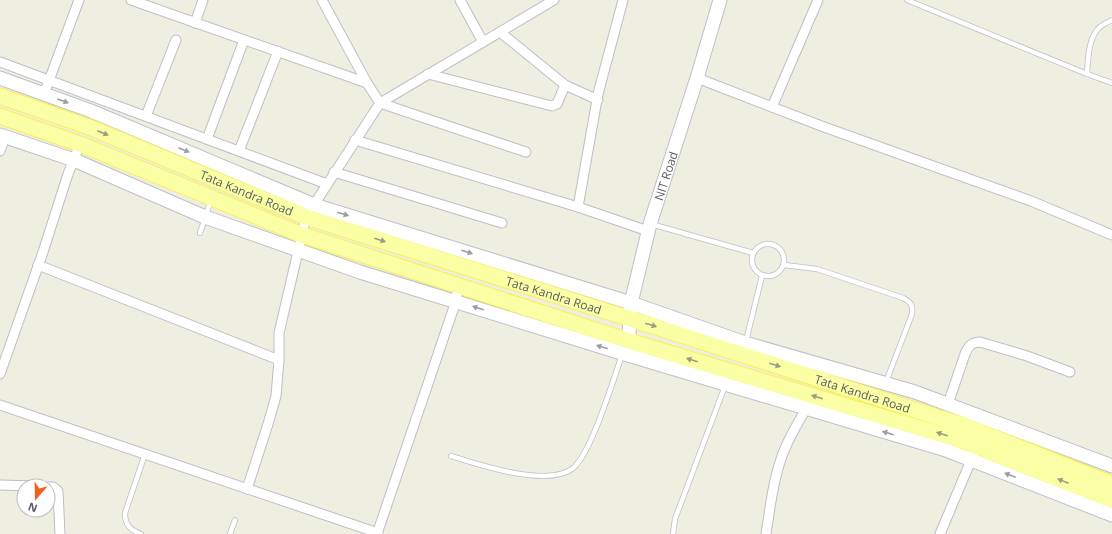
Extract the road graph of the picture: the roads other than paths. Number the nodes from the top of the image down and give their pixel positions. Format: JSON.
{"nodes":[{"id":1,"x":79,"y":0,"type":"edge"},
{"id":2,"x":131,"y":0,"type":"edge"},
{"id":3,"x":203,"y":0,"type":"edge"},
{"id":4,"x":322,"y":0,"type":"edge"},
{"id":5,"x":460,"y":0,"type":"edge"},
{"id":6,"x":623,"y":0,"type":"edge"},
{"id":7,"x":720,"y":0,"type":"edge"},
{"id":8,"x":818,"y":0,"type":"edge"},
{"id":9,"x":907,"y":0,"type":"edge"},
{"id":10,"x":550,"y":1,"type":"edge"},
{"id":11,"x":1112,"y":20,"type":"edge"},
{"id":12,"x":195,"y":23,"type":"junction"},
{"id":13,"x":500,"y":32,"type":"junction"},
{"id":14,"x":176,"y":40,"type":"dead end"},
{"id":15,"x":244,"y":40,"type":"junction"},
{"id":16,"x":483,"y":42,"type":"junction"},
{"id":17,"x":278,"y":51,"type":"junction"},
{"id":18,"x":0,"y":62,"type":"edge"},
{"id":19,"x":428,"y":74,"type":"junction"},
{"id":20,"x":1087,"y":74,"type":"junction"},
{"id":21,"x":0,"y":78,"type":"edge"},
{"id":22,"x":697,"y":78,"type":"junction"},
{"id":23,"x":49,"y":80,"type":"junction"},
{"id":24,"x":367,"y":83,"type":"junction"},
{"id":25,"x":1112,"y":83,"type":"edge"},
{"id":26,"x":565,"y":85,"type":"junction"},
{"id":27,"x":44,"y":94,"type":"junction"},
{"id":28,"x":0,"y":96,"type":"edge"},
{"id":29,"x":598,"y":100,"type":"junction"},
{"id":30,"x":380,"y":103,"type":"junction"},
{"id":31,"x":772,"y":107,"type":"junction"},
{"id":32,"x":0,"y":116,"type":"edge"},
{"id":33,"x":146,"y":116,"type":"junction"},
{"id":34,"x":3,"y":136,"type":"edge"},
{"id":35,"x":207,"y":139,"type":"junction"},
{"id":36,"x":355,"y":140,"type":"junction"},
{"id":37,"x":80,"y":144,"type":"junction"},
{"id":38,"x":0,"y":151,"type":"edge"},
{"id":39,"x":239,"y":151,"type":"junction"},
{"id":40,"x":526,"y":152,"type":"dead end"},
{"id":41,"x":74,"y":160,"type":"junction"},
{"id":42,"x":334,"y":172,"type":"junction"},
{"id":43,"x":327,"y":184,"type":"junction"},
{"id":44,"x":212,"y":198,"type":"junction"},
{"id":45,"x":578,"y":207,"type":"junction"},
{"id":46,"x":310,"y":211,"type":"junction"},
{"id":47,"x":206,"y":217,"type":"junction"},
{"id":48,"x":502,"y":223,"type":"dead end"},
{"id":49,"x":649,"y":227,"type":"junction"},
{"id":50,"x":200,"y":233,"type":"dead end"},
{"id":51,"x":302,"y":235,"type":"junction"},
{"id":52,"x":1112,"y":235,"type":"edge"},
{"id":53,"x":298,"y":250,"type":"junction"},
{"id":54,"x":753,"y":253,"type":"junction"},
{"id":55,"x":367,"y":256,"type":"junction"},
{"id":56,"x":38,"y":265,"type":"junction"},
{"id":57,"x":784,"y":265,"type":"junction"},
{"id":58,"x":360,"y":272,"type":"junction"},
{"id":59,"x":762,"y":276,"type":"junction"},
{"id":60,"x":458,"y":285,"type":"junction"},
{"id":61,"x":456,"y":301,"type":"junction"},
{"id":62,"x":631,"y":302,"type":"junction"},
{"id":63,"x":631,"y":319,"type":"junction"},
{"id":64,"x":743,"y":349,"type":"junction"},
{"id":65,"x":626,"y":350,"type":"junction"},
{"id":66,"x":279,"y":360,"type":"junction"},
{"id":67,"x":1070,"y":372,"type":"dead end"},
{"id":68,"x":0,"y":374,"type":"edge"},
{"id":69,"x":885,"y":383,"type":"junction"},
{"id":70,"x":725,"y":385,"type":"junction"},
{"id":71,"x":948,"y":404,"type":"junction"},
{"id":72,"x":0,"y":405,"type":"edge"},
{"id":73,"x":806,"y":409,"type":"junction"},
{"id":74,"x":974,"y":453,"type":"junction"},
{"id":75,"x":145,"y":454,"type":"junction"},
{"id":76,"x":451,"y":456,"type":"dead end"},
{"id":77,"x":1112,"y":466,"type":"edge"},
{"id":78,"x":1112,"y":484,"type":"edge"},
{"id":79,"x":0,"y":485,"type":"edge"},
{"id":80,"x":16,"y":485,"type":"edge"},
{"id":81,"x":56,"y":489,"type":"edge"},
{"id":82,"x":247,"y":489,"type":"junction"},
{"id":83,"x":1084,"y":497,"type":"junction"},
{"id":84,"x":1112,"y":500,"type":"edge"},
{"id":85,"x":1112,"y":515,"type":"edge"},
{"id":86,"x":235,"y":520,"type":"dead end"},
{"id":87,"x":377,"y":533,"type":"edge"},
{"id":88,"x":60,"y":534,"type":"edge"},
{"id":89,"x":141,"y":534,"type":"edge"},
{"id":90,"x":230,"y":534,"type":"edge"},
{"id":91,"x":673,"y":534,"type":"edge"},
{"id":92,"x":766,"y":534,"type":"edge"},
{"id":93,"x":940,"y":534,"type":"edge"}],
"edges":[{"from":1,"to":23,"type":"street"},
{"from":2,"to":12,"type":"street"},
{"from":3,"to":12,"type":"street"},
{"from":4,"to":24,"type":"street"},
{"from":5,"to":16,"type":"street"},
{"from":6,"to":29,"type":"street"},
{"from":7,"to":22,"type":"street","name":"NIT Road"},
{"from":8,"to":31,"type":"street"},
{"from":9,"to":20,"type":"lane"},
{"from":10,"to":13,"type":"street"},
{"from":11,"to":20,"type":"lane"},
{"from":12,"to":15,"type":"street"},
{"from":13,"to":16,"type":"street"},
{"from":13,"to":26,"type":"street"},
{"from":14,"to":33,"type":"street"},
{"from":15,"to":17,"type":"street"},
{"from":15,"to":35,"type":"street"},
{"from":16,"to":19,"type":"street"},
{"from":17,"to":24,"type":"street"},
{"from":17,"to":39,"type":"street"},
{"from":18,"to":23,"type":"street"},
{"from":19,"to":26,"type":"street"},
{"from":19,"to":30,"type":"street"},
{"from":20,"to":25,"type":"lane"},
{"from":21,"to":27,"type":"street"},
{"from":22,"to":31,"type":"street"},
{"from":22,"to":49,"type":"street","name":"NIT Road"},
{"from":23,"to":27,"type":"street"},
{"from":23,"to":33,"type":"street"},
{"from":24,"to":30,"type":"street"},
{"from":26,"to":29,"type":"street"},
{"from":27,"to":46,"type":"street","one_way":true},
{"from":28,"to":46,"type":"main road","name":"Tata Kandra Road","one_way":true},
{"from":29,"to":45,"type":"street"},
{"from":30,"to":36,"type":"street"},
{"from":30,"to":40,"type":"street"},
{"from":31,"to":52,"type":"street"},
{"from":32,"to":37,"type":"main road","name":"Tata Kandra Road"},
{"from":33,"to":35,"type":"street"},
{"from":34,"to":38,"type":"street"},
{"from":34,"to":41,"type":"street"},
{"from":35,"to":39,"type":"street"},
{"from":36,"to":42,"type":"street"},
{"from":36,"to":45,"type":"street"},
{"from":37,"to":41,"type":"street"},
{"from":37,"to":44,"type":"main road","name":"Tata Kandra Road"},
{"from":39,"to":43,"type":"street"},
{"from":41,"to":47,"type":"street"},
{"from":41,"to":56,"type":"street"},
{"from":42,"to":43,"type":"street"},
{"from":42,"to":48,"type":"street"},
{"from":43,"to":46,"type":"street"},
{"from":44,"to":47,"type":"lane"},
{"from":44,"to":51,"type":"main road","name":"Tata Kandra Road"},
{"from":45,"to":49,"type":"street"},
{"from":46,"to":51,"type":"street"},
{"from":46,"to":62,"type":"street","one_way":true},
{"from":46,"to":63,"type":"main road","name":"Tata Kandra Road","one_way":true},
{"from":47,"to":50,"type":"lane"},
{"from":47,"to":53,"type":"street"},
{"from":49,"to":54,"type":"lane"},
{"from":49,"to":62,"type":"street","name":"NIT Road"},
{"from":51,"to":53,"type":"street"},
{"from":51,"to":55,"type":"main road","name":"Tata Kandra Road"},
{"from":53,"to":58,"type":"street"},
{"from":53,"to":66,"type":"street"},
{"from":54,"to":57,"type":"lane"},
{"from":54,"to":59,"type":"lane"},
{"from":55,"to":58,"type":"street"},
{"from":55,"to":60,"type":"main road","name":"Tata Kandra Road"},
{"from":56,"to":66,"type":"street"},
{"from":56,"to":68,"type":"street"},
{"from":57,"to":59,"type":"lane"},
{"from":57,"to":69,"type":"lane"},
{"from":58,"to":61,"type":"street"},
{"from":59,"to":64,"type":"lane"},
{"from":60,"to":61,"type":"street"},
{"from":60,"to":65,"type":"main road","name":"Tata Kandra Road"},
{"from":65,"to":61,"type":"street","one_way":true},
{"from":61,"to":87,"type":"street"},
{"from":62,"to":63,"type":"street","name":"NIT Road"},
{"from":62,"to":64,"type":"street"},
{"from":63,"to":64,"type":"main road","name":"Tata Kandra Road","one_way":true},
{"from":63,"to":65,"type":"street","name":"NIT Road"},
{"from":64,"to":69,"type":"street"},
{"from":64,"to":78,"type":"main road","name":"Tata Kandra Road","one_way":true},
{"from":65,"to":70,"type":"street"},
{"from":74,"to":65,"type":"main road","name":"Tata Kandra Road","one_way":true},
{"from":65,"to":76,"type":"lane"},
{"from":66,"to":82,"type":"street"},
{"from":67,"to":71,"type":"street"},
{"from":69,"to":71,"type":"street"},
{"from":70,"to":73,"type":"street"},
{"from":70,"to":91,"type":"lane"},
{"from":71,"to":77,"type":"street"},
{"from":72,"to":75,"type":"street"},
{"from":74,"to":73,"type":"street","one_way":true},
{"from":73,"to":92,"type":"street"},
{"from":83,"to":74,"type":"main road","name":"Tata Kandra Road","one_way":true},
{"from":74,"to":93,"type":"street"},
{"from":75,"to":82,"type":"street"},
{"from":75,"to":89,"type":"lane"},
{"from":79,"to":80,"type":"street"},
{"from":81,"to":88,"type":"street"},
{"from":82,"to":87,"type":"street"},
{"from":83,"to":84,"type":"main road","name":"Tata Kandra Road"},
{"from":83,"to":85,"type":"street"},
{"from":86,"to":90,"type":"lane"}]}
